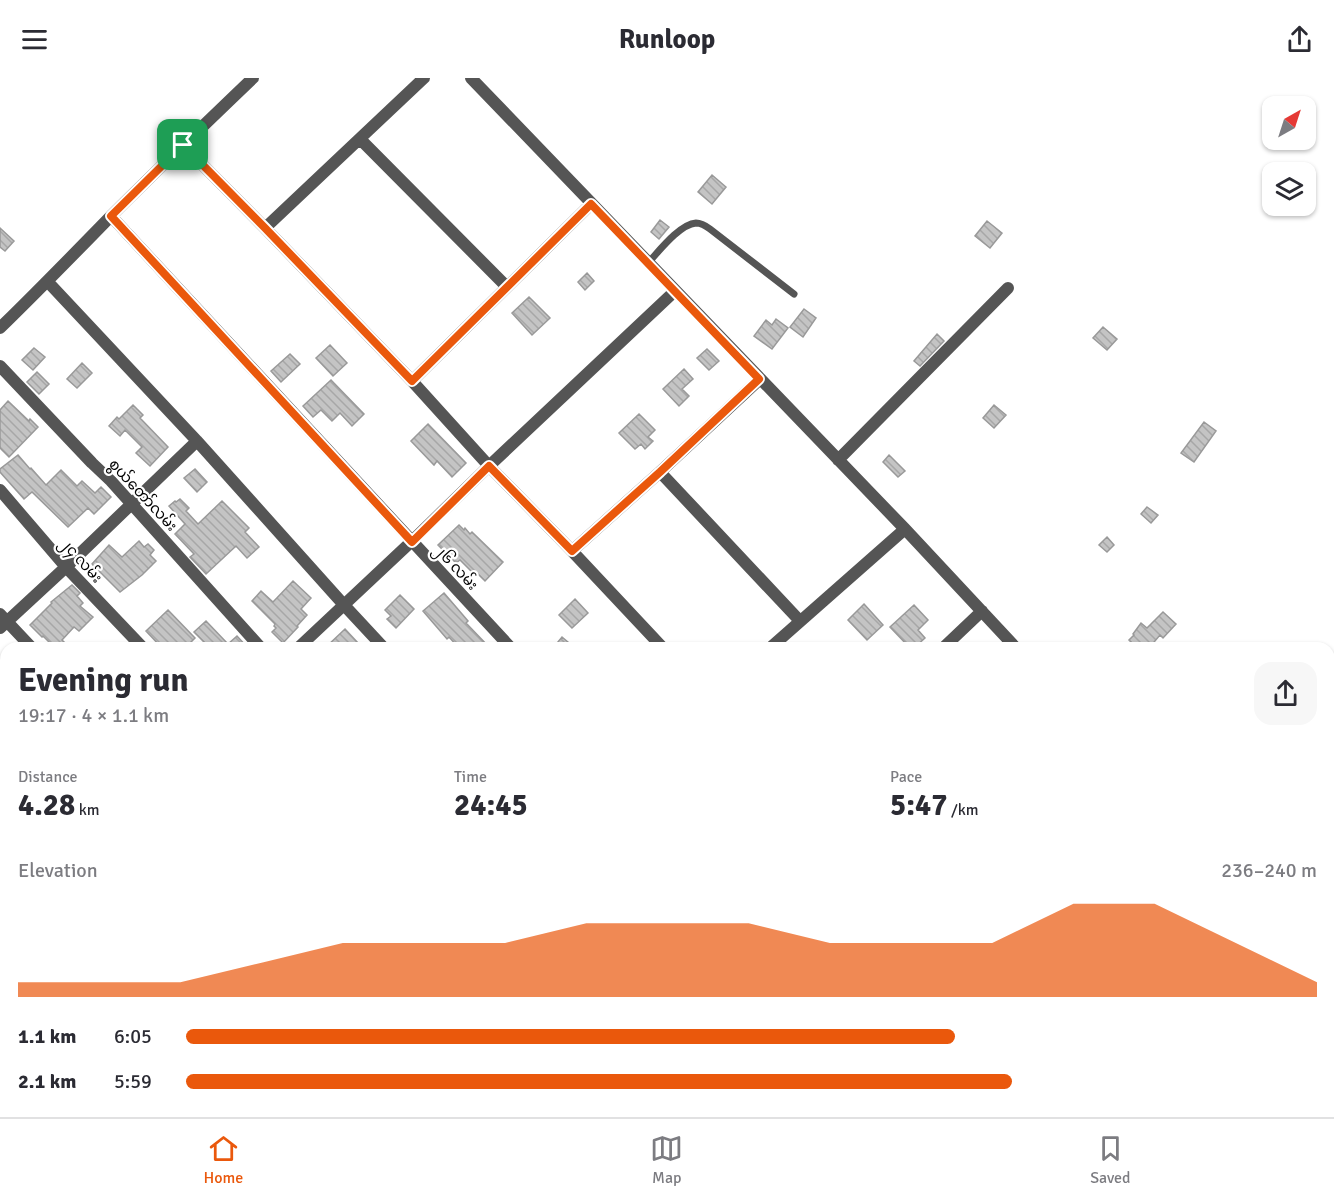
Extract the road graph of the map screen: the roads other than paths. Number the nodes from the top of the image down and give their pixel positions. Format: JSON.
{"nodes":[{"id":1,"x":253,"y":78,"type":"edge"},
{"id":2,"x":424,"y":78,"type":"edge"},
{"id":3,"x":471,"y":78,"type":"edge"},
{"id":4,"x":360,"y":139,"type":"junction"},
{"id":5,"x":183,"y":145,"type":"junction"},
{"id":6,"x":591,"y":204,"type":"junction"},
{"id":7,"x":111,"y":216,"type":"junction"},
{"id":8,"x":265,"y":228,"type":"junction"},
{"id":9,"x":648,"y":263,"type":"junction"},
{"id":10,"x":48,"y":282,"type":"junction"},
{"id":11,"x":507,"y":287,"type":"junction"},
{"id":12,"x":1008,"y":288,"type":"dead end"},
{"id":13,"x":675,"y":291,"type":"junction"},
{"id":14,"x":794,"y":294,"type":"dead end"},
{"id":15,"x":0,"y":328,"type":"edge"},
{"id":16,"x":0,"y":366,"type":"edge"},
{"id":17,"x":759,"y":379,"type":"junction"},
{"id":18,"x":412,"y":381,"type":"junction"},
{"id":19,"x":197,"y":441,"type":"junction"},
{"id":20,"x":838,"y":460,"type":"junction"},
{"id":21,"x":489,"y":466,"type":"junction"},
{"id":22,"x":660,"y":472,"type":"junction"},
{"id":23,"x":0,"y":490,"type":"edge"},
{"id":24,"x":132,"y":504,"type":"junction"},
{"id":25,"x":905,"y":529,"type":"junction"},
{"id":26,"x":412,"y":542,"type":"junction"},
{"id":27,"x":572,"y":551,"type":"junction"},
{"id":28,"x":66,"y":567,"type":"junction"},
{"id":29,"x":344,"y":605,"type":"junction"},
{"id":30,"x":982,"y":611,"type":"junction"},
{"id":31,"x":2,"y":621,"type":"edge"},
{"id":32,"x":800,"y":621,"type":"junction"},
{"id":33,"x":25,"y":642,"type":"edge"},
{"id":34,"x":137,"y":642,"type":"edge"},
{"id":35,"x":256,"y":642,"type":"edge"},
{"id":36,"x":304,"y":642,"type":"edge"},
{"id":37,"x":378,"y":642,"type":"edge"},
{"id":38,"x":505,"y":642,"type":"edge"},
{"id":39,"x":657,"y":642,"type":"edge"},
{"id":40,"x":777,"y":642,"type":"edge"},
{"id":41,"x":949,"y":642,"type":"edge"},
{"id":42,"x":1010,"y":642,"type":"edge"}],
"edges":[{"from":1,"to":5,"type":"street"},
{"from":2,"to":4,"type":"street"},
{"from":3,"to":6,"type":"street"},
{"from":4,"to":8,"type":"street"},
{"from":4,"to":11,"type":"street"},
{"from":5,"to":7,"type":"street"},
{"from":5,"to":8,"type":"street"},
{"from":6,"to":9,"type":"street"},
{"from":6,"to":11,"type":"street"},
{"from":7,"to":10,"type":"street"},
{"from":7,"to":26,"type":"street","name":"၂၆ လမ်း"},
{"from":8,"to":18,"type":"street"},
{"from":9,"to":13,"type":"street"},
{"from":9,"to":14,"type":"lane"},
{"from":10,"to":15,"type":"street"},
{"from":10,"to":19,"type":"street"},
{"from":11,"to":18,"type":"street"},
{"from":12,"to":20,"type":"street"},
{"from":13,"to":17,"type":"street"},
{"from":13,"to":21,"type":"street"},
{"from":16,"to":24,"type":"street","name":"စွယ်တော်လမ်း"},
{"from":17,"to":20,"type":"street"},
{"from":17,"to":22,"type":"street"},
{"from":18,"to":21,"type":"street"},
{"from":19,"to":24,"type":"street"},
{"from":19,"to":29,"type":"street"},
{"from":20,"to":25,"type":"street"},
{"from":21,"to":26,"type":"street"},
{"from":21,"to":27,"type":"street"},
{"from":22,"to":27,"type":"street"},
{"from":22,"to":32,"type":"street"},
{"from":23,"to":28,"type":"street","name":"၂၄ လမ်း"},
{"from":24,"to":28,"type":"street"},
{"from":24,"to":35,"type":"street","name":"စွယ်တော်လမ်း"},
{"from":25,"to":30,"type":"street"},
{"from":25,"to":32,"type":"street"},
{"from":26,"to":29,"type":"street"},
{"from":26,"to":38,"type":"street","name":"၂၆ လမ်း"},
{"from":27,"to":39,"type":"street"},
{"from":28,"to":31,"type":"street"},
{"from":28,"to":34,"type":"street","name":"၂၄ လမ်း"},
{"from":29,"to":36,"type":"street"},
{"from":29,"to":37,"type":"street"},
{"from":30,"to":41,"type":"street"},
{"from":30,"to":42,"type":"street"},
{"from":31,"to":33,"type":"street"},
{"from":32,"to":40,"type":"street"}]}
